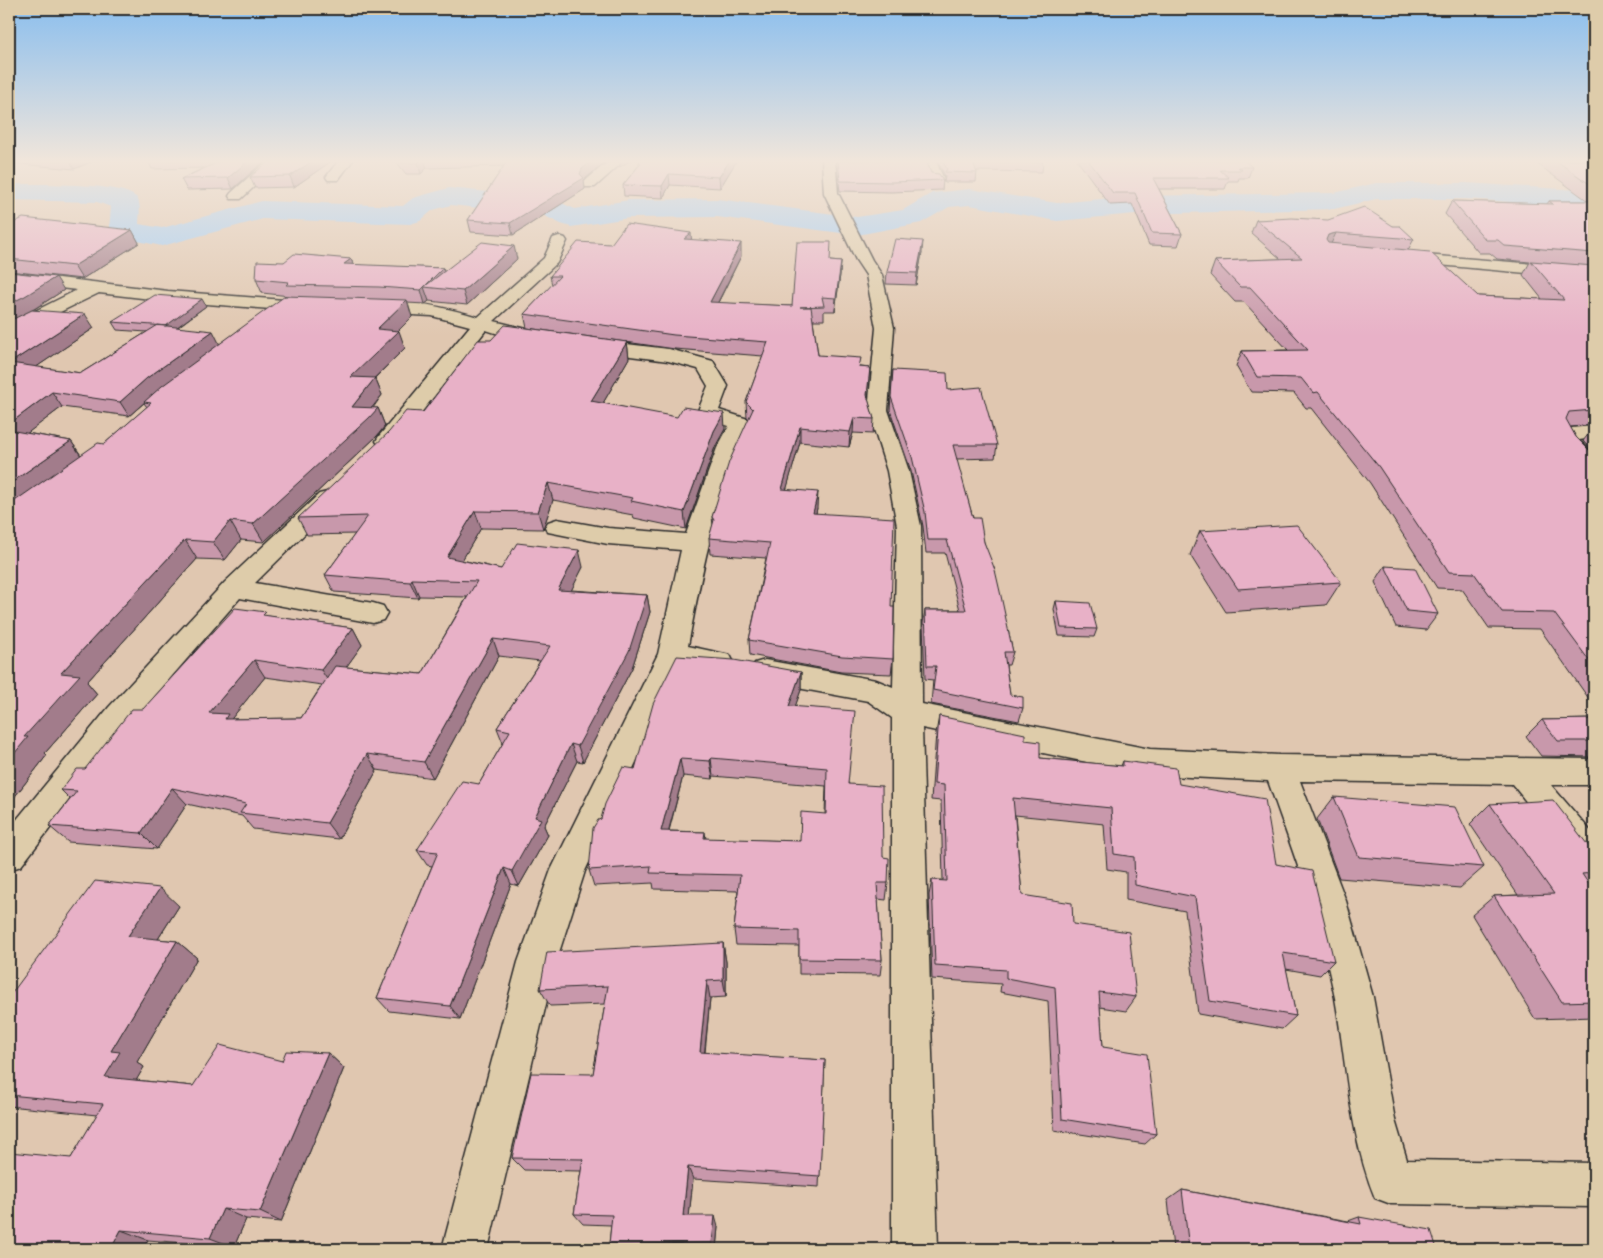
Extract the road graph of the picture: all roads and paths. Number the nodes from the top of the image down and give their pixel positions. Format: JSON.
{"nodes":[{"id":1,"x":843,"y":219,"type":"edge"},
{"id":2,"x":559,"y":241,"type":"dead end"},
{"id":3,"x":1390,"y":258,"type":"edge"},
{"id":4,"x":1594,"y":274,"type":"edge"},
{"id":5,"x":9,"y":277,"type":"edge"},
{"id":6,"x":95,"y":288,"type":"junction"},
{"id":7,"x":288,"y":306,"type":"junction"},
{"id":8,"x":325,"y":307,"type":"edge"},
{"id":9,"x":355,"y":308,"type":"edge"},
{"id":10,"x":482,"y":323,"type":"junction"},
{"id":11,"x":265,"y":324,"type":"edge"},
{"id":12,"x":9,"y":332,"type":"edge"},
{"id":13,"x":551,"y":339,"type":"edge"},
{"id":14,"x":570,"y":342,"type":"edge"},
{"id":15,"x":1594,"y":432,"type":"edge"},
{"id":16,"x":372,"y":456,"type":"edge"},
{"id":17,"x":1594,"y":468,"type":"edge"},
{"id":18,"x":344,"y":482,"type":"edge"},
{"id":19,"x":557,"y":527,"type":"dead end"},
{"id":20,"x":695,"y":543,"type":"junction"},
{"id":21,"x":234,"y":588,"type":"junction"},
{"id":22,"x":373,"y":613,"type":"dead end"},
{"id":23,"x":672,"y":654,"type":"junction"},
{"id":24,"x":907,"y":713,"type":"junction"},
{"id":25,"x":1279,"y":768,"type":"junction"},
{"id":26,"x":1594,"y":772,"type":"edge"},
{"id":27,"x":1522,"y":773,"type":"junction"},
{"id":28,"x":9,"y":855,"type":"edge"},
{"id":29,"x":1594,"y":860,"type":"edge"},
{"id":30,"x":1594,"y":1185,"type":"edge"},
{"id":31,"x":465,"y":1249,"type":"edge"},
{"id":32,"x":914,"y":1249,"type":"edge"}],
"edges":[{"from":1,"to":24,"type":"street"},
{"from":2,"to":10,"type":"street"},
{"from":3,"to":4,"type":"street"},
{"from":5,"to":6,"type":"street"},
{"from":6,"to":7,"type":"street"},
{"from":6,"to":12,"type":"street"},
{"from":7,"to":8,"type":"street"},
{"from":7,"to":11,"type":"street"},
{"from":9,"to":10,"type":"street"},
{"from":10,"to":13,"type":"street"},
{"from":10,"to":16,"type":"street"},
{"from":14,"to":20,"type":"street"},
{"from":15,"to":17,"type":"street"},
{"from":18,"to":21,"type":"street"},
{"from":19,"to":20,"type":"street"},
{"from":20,"to":23,"type":"street"},
{"from":21,"to":22,"type":"street"},
{"from":21,"to":28,"type":"street"},
{"from":23,"to":24,"type":"street"},
{"from":23,"to":31,"type":"street"},
{"from":24,"to":25,"type":"street"},
{"from":24,"to":32,"type":"street"},
{"from":25,"to":27,"type":"street"},
{"from":25,"to":30,"type":"street"},
{"from":26,"to":27,"type":"street"},
{"from":27,"to":29,"type":"street"}]}
